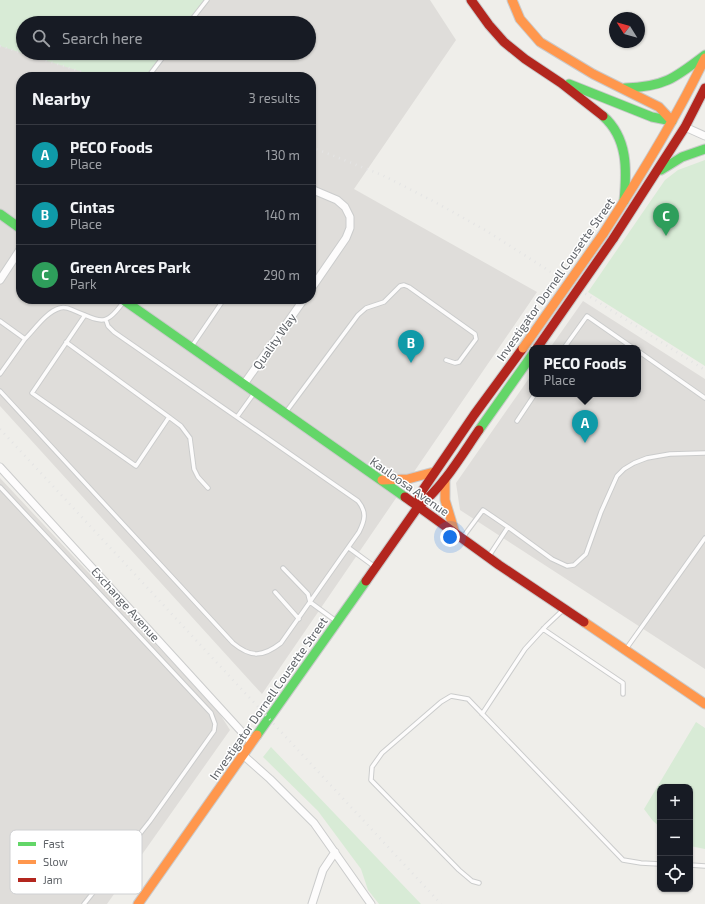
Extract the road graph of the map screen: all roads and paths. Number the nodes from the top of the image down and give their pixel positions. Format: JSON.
{"nodes":[{"id":1,"x":207,"y":0,"type":"edge"},
{"id":2,"x":471,"y":0,"type":"edge"},
{"id":3,"x":512,"y":0,"type":"edge"},
{"id":4,"x":194,"y":16,"type":"edge"},
{"id":5,"x":705,"y":55,"type":"edge"},
{"id":6,"x":705,"y":58,"type":"edge"},
{"id":7,"x":161,"y":60,"type":"edge"},
{"id":8,"x":152,"y":72,"type":"edge"},
{"id":9,"x":554,"y":77,"type":"junction"},
{"id":10,"x":623,"y":88,"type":"junction"},
{"id":11,"x":705,"y":88,"type":"edge"},
{"id":12,"x":672,"y":121,"type":"junction"},
{"id":13,"x":685,"y":127,"type":"junction"},
{"id":14,"x":705,"y":136,"type":"edge"},
{"id":15,"x":705,"y":149,"type":"edge"},
{"id":16,"x":655,"y":175,"type":"junction"},
{"id":17,"x":316,"y":191,"type":"edge"},
{"id":18,"x":624,"y":201,"type":"junction"},
{"id":19,"x":0,"y":214,"type":"edge"},
{"id":20,"x":16,"y":225,"type":"edge"},
{"id":21,"x":16,"y":256,"type":"edge"},
{"id":22,"x":0,"y":280,"type":"edge"},
{"id":23,"x":316,"y":282,"type":"edge"},
{"id":24,"x":121,"y":304,"type":"edge"},
{"id":25,"x":130,"y":304,"type":"edge"},
{"id":26,"x":221,"y":304,"type":"edge"},
{"id":27,"x":300,"y":304,"type":"edge"},
{"id":28,"x":85,"y":315,"type":"junction"},
{"id":29,"x":106,"y":320,"type":"junction"},
{"id":30,"x":0,"y":321,"type":"edge"},
{"id":31,"x":25,"y":339,"type":"junction"},
{"id":32,"x":66,"y":342,"type":"junction"},
{"id":33,"x":539,"y":345,"type":"edge"},
{"id":34,"x":566,"y":345,"type":"edge"},
{"id":35,"x":629,"y":345,"type":"edge"},
{"id":36,"x":192,"y":347,"type":"junction"},
{"id":37,"x":641,"y":353,"type":"edge"},
{"id":38,"x":446,"y":360,"type":"dead end"},
{"id":39,"x":529,"y":360,"type":"edge"},
{"id":40,"x":0,"y":374,"type":"edge"},
{"id":41,"x":244,"y":384,"type":"junction"},
{"id":42,"x":0,"y":391,"type":"edge"},
{"id":43,"x":255,"y":392,"type":"junction"},
{"id":44,"x":533,"y":397,"type":"edge"},
{"id":45,"x":705,"y":398,"type":"edge"},
{"id":46,"x":286,"y":413,"type":"junction"},
{"id":47,"x":169,"y":417,"type":"junction"},
{"id":48,"x":237,"y":417,"type":"junction"},
{"id":49,"x":518,"y":421,"type":"dead end"},
{"id":50,"x":705,"y":453,"type":"edge"},
{"id":51,"x":0,"y":467,"type":"edge"},
{"id":52,"x":434,"y":472,"type":"junction"},
{"id":53,"x":445,"y":478,"type":"junction"},
{"id":54,"x":382,"y":480,"type":"junction"},
{"id":55,"x":0,"y":487,"type":"edge"},
{"id":56,"x":208,"y":488,"type":"dead end"},
{"id":57,"x":418,"y":507,"type":"junction"},
{"id":58,"x":508,"y":527,"type":"junction"},
{"id":59,"x":458,"y":536,"type":"junction"},
{"id":60,"x":705,"y":538,"type":"edge"},
{"id":61,"x":348,"y":548,"type":"junction"},
{"id":62,"x":488,"y":557,"type":"junction"},
{"id":63,"x":376,"y":567,"type":"junction"},
{"id":64,"x":283,"y":568,"type":"dead end"},
{"id":65,"x":275,"y":592,"type":"dead end"},
{"id":66,"x":310,"y":602,"type":"junction"},
{"id":67,"x":564,"y":609,"type":"junction"},
{"id":68,"x":299,"y":619,"type":"junction"},
{"id":69,"x":337,"y":621,"type":"junction"},
{"id":70,"x":543,"y":629,"type":"junction"},
{"id":71,"x":626,"y":650,"type":"junction"},
{"id":72,"x":623,"y":694,"type":"dead end"},
{"id":73,"x":705,"y":704,"type":"edge"},
{"id":74,"x":482,"y":714,"type":"junction"},
{"id":75,"x":252,"y":742,"type":"junction"},
{"id":76,"x":242,"y":755,"type":"junction"},
{"id":77,"x":142,"y":832,"type":"edge"},
{"id":78,"x":335,"y":852,"type":"junction"},
{"id":79,"x":657,"y":864,"type":"edge"},
{"id":80,"x":693,"y":865,"type":"edge"},
{"id":81,"x":705,"y":866,"type":"edge"},
{"id":82,"x":479,"y":883,"type":"dead end"},
{"id":83,"x":92,"y":894,"type":"edge"},
{"id":84,"x":84,"y":904,"type":"edge"},
{"id":85,"x":138,"y":904,"type":"edge"},
{"id":86,"x":312,"y":904,"type":"edge"},
{"id":87,"x":371,"y":904,"type":"edge"}],
"edges":[{"from":1,"to":4,"type":"lane"},
{"from":2,"to":9,"type":"main road"},
{"from":3,"to":10,"type":"main road"},
{"from":5,"to":10,"type":"main road"},
{"from":6,"to":12,"type":"main road","name":"Investigator Dornell Cousette Street"},
{"from":7,"to":8,"type":"lane"},
{"from":9,"to":12,"type":"main road"},
{"from":9,"to":18,"type":"main road"},
{"from":10,"to":12,"type":"main road"},
{"from":11,"to":13,"type":"main road","name":"Investigator Dornell Cousette Street"},
{"from":12,"to":13,"type":"main road"},
{"from":12,"to":18,"type":"main road","name":"Investigator Dornell Cousette Street"},
{"from":13,"to":14,"type":"street"},
{"from":13,"to":16,"type":"main road","name":"Investigator Dornell Cousette Street"},
{"from":15,"to":16,"type":"main road"},
{"from":16,"to":33,"type":"main road","name":"Investigator Dornell Cousette Street","bridge":true},
{"from":17,"to":23,"type":"street"},
{"from":18,"to":52,"type":"main road","name":"Investigator Dornell Cousette Street","bridge":true},
{"from":19,"to":20,"type":"main road"},
{"from":21,"to":22,"type":"street"},
{"from":24,"to":29,"type":"lane"},
{"from":25,"to":36,"type":"main road","name":"Kauloosa Avenue"},
{"from":26,"to":36,"type":"lane"},
{"from":27,"to":41,"type":"street","name":"Quality Way"},
{"from":28,"to":29,"type":"lane"},
{"from":28,"to":31,"type":"lane"},
{"from":28,"to":32,"type":"lane"},
{"from":29,"to":48,"type":"lane"},
{"from":30,"to":31,"type":"lane"},
{"from":31,"to":40,"type":"lane"},
{"from":32,"to":47,"type":"lane"},
{"from":32,"to":47,"type":"lane"},
{"from":34,"to":35,"type":"lane"},
{"from":36,"to":41,"type":"main road","name":"Kauloosa Avenue"},
{"from":37,"to":45,"type":"lane"},
{"from":38,"to":46,"type":"lane"},
{"from":39,"to":53,"type":"main road","name":"Investigator Dornell Cousette Street"},
{"from":41,"to":43,"type":"main road","name":"Kauloosa Avenue"},
{"from":42,"to":68,"type":"lane"},
{"from":43,"to":46,"type":"main road","name":"Kauloosa Avenue"},
{"from":43,"to":48,"type":"lane"},
{"from":44,"to":49,"type":"lane"},
{"from":46,"to":54,"type":"main road","name":"Kauloosa Avenue"},
{"from":47,"to":56,"type":"lane"},
{"from":48,"to":61,"type":"lane"},
{"from":50,"to":58,"type":"lane"},
{"from":51,"to":75,"type":"street","name":"Exchange Avenue"},
{"from":52,"to":54,"type":"main road"},
{"from":52,"to":57,"type":"main road","name":"Investigator Dornell Cousette Street"},
{"from":53,"to":57,"type":"main road","name":"Investigator Dornell Cousette Street"},
{"from":53,"to":59,"type":"main road"},
{"from":54,"to":57,"type":"main road","name":"Kauloosa Avenue"},
{"from":55,"to":77,"type":"lane"},
{"from":57,"to":59,"type":"main road","name":"Kauloosa Avenue"},
{"from":57,"to":63,"type":"main road","name":"Investigator Dornell Cousette Street"},
{"from":58,"to":59,"type":"lane"},
{"from":58,"to":62,"type":"lane"},
{"from":59,"to":62,"type":"main road","name":"Kauloosa Avenue"},
{"from":60,"to":71,"type":"lane"},
{"from":61,"to":63,"type":"lane"},
{"from":61,"to":66,"type":"lane"},
{"from":62,"to":67,"type":"main road","name":"Kauloosa Avenue"},
{"from":63,"to":69,"type":"main road","name":"Investigator Dornell Cousette Street"},
{"from":64,"to":66,"type":"lane"},
{"from":65,"to":68,"type":"lane"},
{"from":66,"to":68,"type":"lane"},
{"from":66,"to":69,"type":"lane"},
{"from":67,"to":70,"type":"lane"},
{"from":67,"to":71,"type":"main road","name":"Kauloosa Avenue"},
{"from":69,"to":75,"type":"main road","name":"Investigator Dornell Cousette Street"},
{"from":70,"to":72,"type":"lane"},
{"from":70,"to":74,"type":"lane"},
{"from":71,"to":73,"type":"main road","name":"Kauloosa Avenue"},
{"from":74,"to":79,"type":"lane"},
{"from":74,"to":82,"type":"lane"},
{"from":75,"to":76,"type":"main road","name":"Investigator Dornell Cousette Street"},
{"from":76,"to":78,"type":"street"},
{"from":76,"to":85,"type":"main road","name":"Investigator Dornell Cousette Street"},
{"from":78,"to":86,"type":"street"},
{"from":78,"to":87,"type":"street"},
{"from":80,"to":81,"type":"lane"},
{"from":83,"to":84,"type":"lane"}]}
